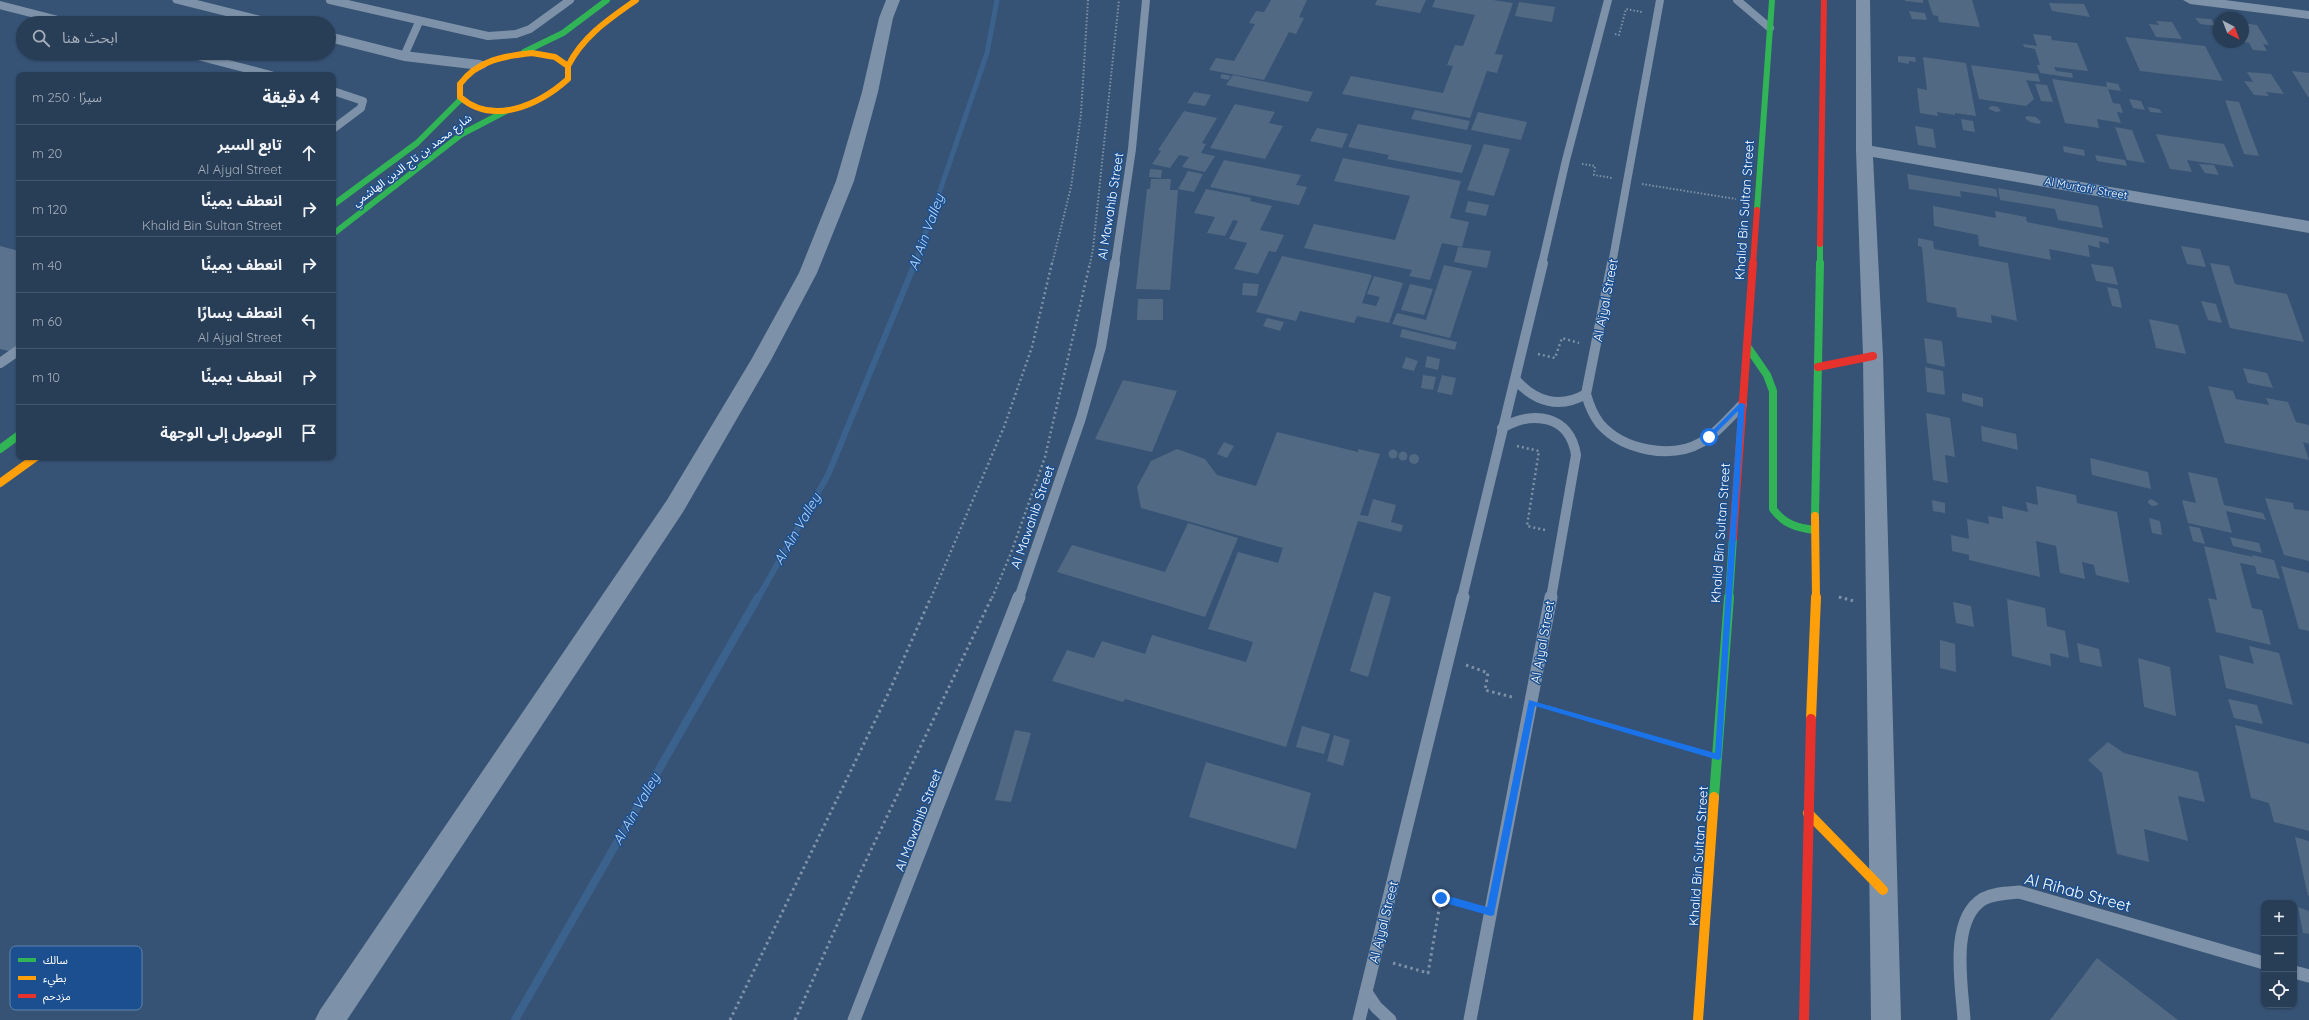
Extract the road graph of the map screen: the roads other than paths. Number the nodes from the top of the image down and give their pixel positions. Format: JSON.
{"nodes":[{"id":1,"x":179,"y":0,"type":"edge"},
{"id":2,"x":330,"y":0,"type":"edge"},
{"id":3,"x":570,"y":0,"type":"edge"},
{"id":4,"x":607,"y":0,"type":"edge"},
{"id":5,"x":636,"y":0,"type":"edge"},
{"id":6,"x":893,"y":0,"type":"edge"},
{"id":7,"x":1146,"y":0,"type":"edge"},
{"id":8,"x":1608,"y":0,"type":"edge"},
{"id":9,"x":1652,"y":0,"type":"edge"},
{"id":10,"x":1737,"y":0,"type":"edge"},
{"id":11,"x":1772,"y":0,"type":"edge"},
{"id":12,"x":1824,"y":0,"type":"edge"},
{"id":13,"x":1863,"y":0,"type":"edge"},
{"id":14,"x":2190,"y":0,"type":"edge"},
{"id":15,"x":0,"y":5,"type":"edge"},
{"id":16,"x":1660,"y":8,"type":"edge"},
{"id":17,"x":2309,"y":14,"type":"edge"},
{"id":18,"x":43,"y":16,"type":"edge"},
{"id":19,"x":244,"y":16,"type":"edge"},
{"id":20,"x":419,"y":22,"type":"junction"},
{"id":21,"x":1770,"y":28,"type":"junction"},
{"id":22,"x":336,"y":39,"type":"edge"},
{"id":23,"x":519,"y":54,"type":"junction"},
{"id":24,"x":404,"y":56,"type":"junction"},
{"id":25,"x":213,"y":60,"type":"edge"},
{"id":26,"x":480,"y":65,"type":"junction"},
{"id":27,"x":568,"y":66,"type":"junction"},
{"id":28,"x":259,"y":72,"type":"edge"},
{"id":29,"x":336,"y":92,"type":"edge"},
{"id":30,"x":461,"y":99,"type":"junction"},
{"id":31,"x":508,"y":110,"type":"junction"},
{"id":32,"x":336,"y":128,"type":"edge"},
{"id":33,"x":1864,"y":150,"type":"junction"},
{"id":34,"x":336,"y":203,"type":"edge"},
{"id":35,"x":2309,"y":227,"type":"edge"},
{"id":36,"x":336,"y":232,"type":"edge"},
{"id":37,"x":1747,"y":346,"type":"junction"},
{"id":38,"x":16,"y":352,"type":"edge"},
{"id":39,"x":1873,"y":356,"type":"junction"},
{"id":40,"x":0,"y":363,"type":"edge"},
{"id":41,"x":1818,"y":367,"type":"junction"},
{"id":42,"x":1516,"y":380,"type":"junction"},
{"id":43,"x":1586,"y":394,"type":"junction"},
{"id":44,"x":1742,"y":404,"type":"junction"},
{"id":45,"x":1502,"y":428,"type":"junction"},
{"id":46,"x":16,"y":437,"type":"edge"},
{"id":47,"x":0,"y":448,"type":"edge"},
{"id":48,"x":32,"y":460,"type":"edge"},
{"id":49,"x":0,"y":482,"type":"edge"},
{"id":50,"x":1815,"y":530,"type":"junction"},
{"id":51,"x":1808,"y":813,"type":"junction"},
{"id":52,"x":1883,"y":890,"type":"junction"},
{"id":53,"x":2261,"y":962,"type":"edge"},
{"id":54,"x":2297,"y":973,"type":"edge"},
{"id":55,"x":2309,"y":976,"type":"edge"},
{"id":56,"x":1366,"y":992,"type":"junction"},
{"id":57,"x":330,"y":1020,"type":"edge"},
{"id":58,"x":854,"y":1020,"type":"edge"},
{"id":59,"x":1359,"y":1020,"type":"edge"},
{"id":60,"x":1390,"y":1020,"type":"edge"},
{"id":61,"x":1469,"y":1020,"type":"edge"},
{"id":62,"x":1698,"y":1020,"type":"edge"},
{"id":63,"x":1804,"y":1020,"type":"edge"},
{"id":64,"x":1886,"y":1020,"type":"edge"},
{"id":65,"x":1964,"y":1020,"type":"edge"}],
"edges":[{"from":1,"to":19,"type":"street"},
{"from":2,"to":20,"type":"lane"},
{"from":3,"to":20,"type":"lane"},
{"from":4,"to":23,"type":"main road"},
{"from":5,"to":27,"type":"main road"},
{"from":6,"to":57,"type":"street"},
{"from":7,"to":58,"type":"lane","name":"Al Mawahib Street"},
{"from":8,"to":42,"type":"lane","name":"Al Ajyal Street"},
{"from":9,"to":16,"type":"lane"},
{"from":10,"to":21,"type":"lane"},
{"from":11,"to":21,"type":"main road","name":"Khalid Bin Sultan Street"},
{"from":12,"to":41,"type":"main road"},
{"from":13,"to":33,"type":"street"},
{"from":14,"to":17,"type":"street"},
{"from":15,"to":18,"type":"lane"},
{"from":16,"to":43,"type":"lane","name":"Al Ajyal Street"},
{"from":20,"to":24,"type":"lane"},
{"from":21,"to":37,"type":"main road","name":"Khalid Bin Sultan Street"},
{"from":22,"to":24,"type":"street"},
{"from":23,"to":26,"type":"main road"},
{"from":23,"to":27,"type":"main road"},
{"from":24,"to":26,"type":"street"},
{"from":25,"to":28,"type":"lane"},
{"from":26,"to":30,"type":"main road"},
{"from":27,"to":31,"type":"main road"},
{"from":29,"to":32,"type":"lane"},
{"from":30,"to":31,"type":"main road"},
{"from":30,"to":34,"type":"main road","name":"شارع محمد بن تاج الدين الهاشمي"},
{"from":31,"to":36,"type":"main road","name":"شارع محمد بن تاج الدين الهاشمي"},
{"from":33,"to":35,"type":"street","name":"Al Murtafi' Street"},
{"from":33,"to":39,"type":"street"},
{"from":37,"to":44,"type":"main road","name":"Khalid Bin Sultan Street"},
{"from":37,"to":50,"type":"main road"},
{"from":38,"to":40,"type":"lane"},
{"from":39,"to":41,"type":"main road"},
{"from":39,"to":52,"type":"street"},
{"from":41,"to":50,"type":"main road"},
{"from":42,"to":43,"type":"lane"},
{"from":42,"to":45,"type":"lane","name":"Al Ajyal Street"},
{"from":43,"to":44,"type":"lane","name":"Al Ajyal Street"},
{"from":44,"to":62,"type":"main road","name":"Khalid Bin Sultan Street"},
{"from":45,"to":56,"type":"lane","name":"Al Ajyal Street"},
{"from":45,"to":61,"type":"lane","name":"Al Ajyal Street"},
{"from":46,"to":47,"type":"main road"},
{"from":48,"to":49,"type":"main road"},
{"from":50,"to":51,"type":"main road"},
{"from":51,"to":52,"type":"main road"},
{"from":51,"to":63,"type":"main road"},
{"from":52,"to":64,"type":"street"},
{"from":53,"to":65,"type":"lane","name":"Al Rihab Street"},
{"from":54,"to":55,"type":"lane"},
{"from":56,"to":59,"type":"lane","name":"Al Ajyal Street"},
{"from":56,"to":60,"type":"lane"}]}
